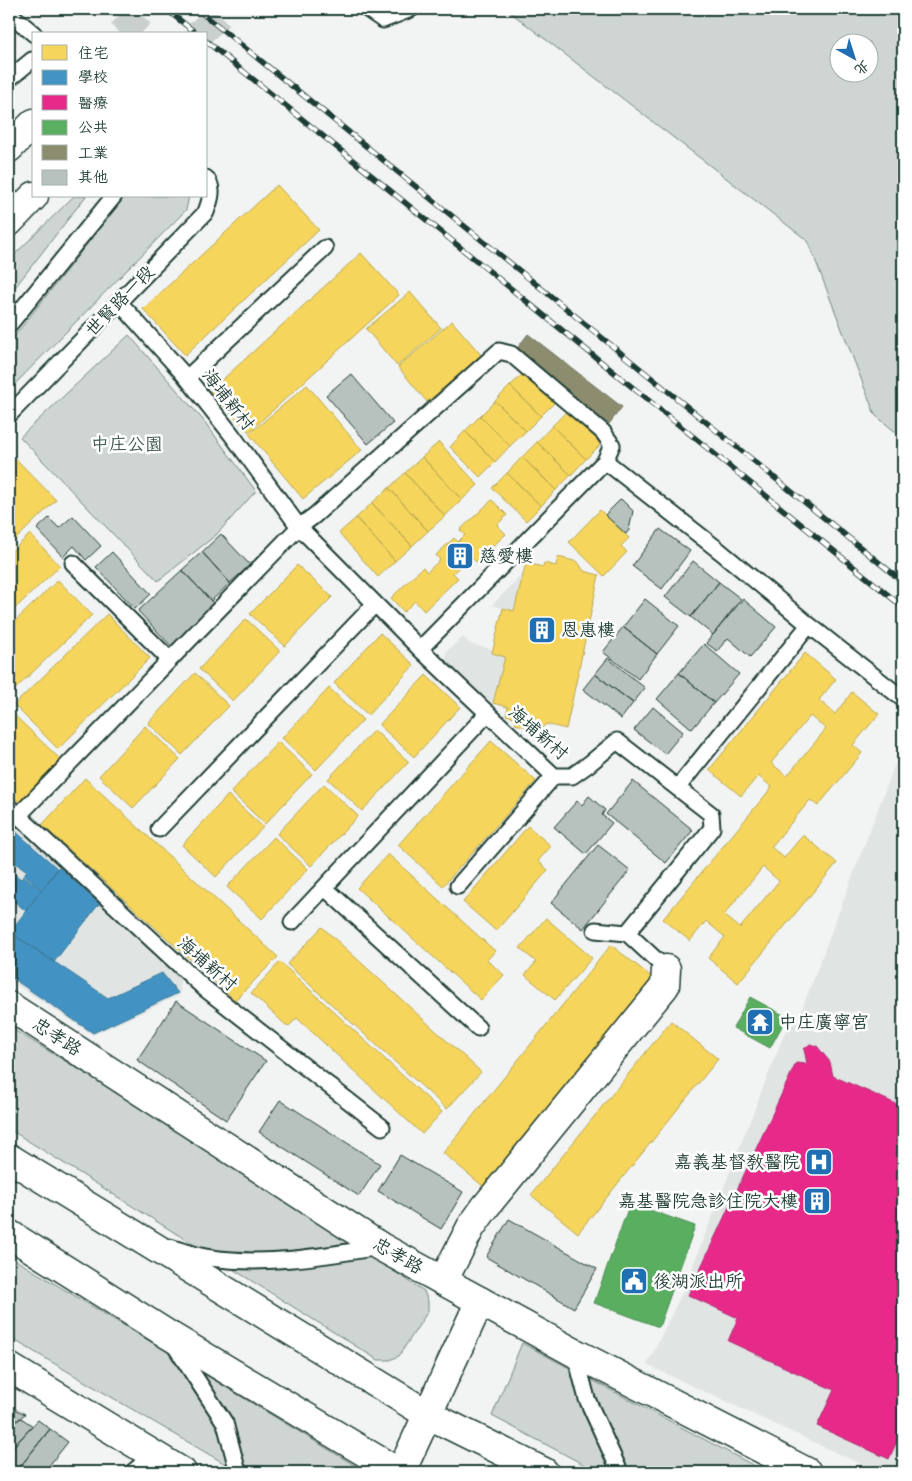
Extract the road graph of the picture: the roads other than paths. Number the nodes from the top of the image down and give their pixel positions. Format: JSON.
{"nodes":[{"id":1,"x":367,"y":9,"type":"edge"},
{"id":2,"x":411,"y":9,"type":"edge"},
{"id":3,"x":9,"y":13,"type":"edge"},
{"id":4,"x":32,"y":32,"type":"edge"},
{"id":5,"x":32,"y":60,"type":"dead end"},
{"id":6,"x":9,"y":79,"type":"edge"},
{"id":7,"x":32,"y":125,"type":"edge"},
{"id":8,"x":9,"y":148,"type":"edge"},
{"id":9,"x":208,"y":181,"type":"edge"},
{"id":10,"x":32,"y":198,"type":"edge"},
{"id":11,"x":112,"y":198,"type":"edge"},
{"id":12,"x":9,"y":222,"type":"edge"},
{"id":13,"x":325,"y":248,"type":"dead end"},
{"id":14,"x":119,"y":302,"type":"junction"},
{"id":15,"x":9,"y":326,"type":"edge"},
{"id":16,"x":187,"y":378,"type":"junction"},
{"id":17,"x":9,"y":415,"type":"edge"},
{"id":18,"x":606,"y":461,"type":"junction"},
{"id":19,"x":298,"y":527,"type":"junction"},
{"id":20,"x":73,"y":563,"type":"dead end"},
{"id":21,"x":375,"y":604,"type":"junction"},
{"id":22,"x":809,"y":625,"type":"junction"},
{"id":23,"x":420,"y":649,"type":"junction"},
{"id":24,"x":169,"y":659,"type":"junction"},
{"id":25,"x":903,"y":699,"type":"edge"},
{"id":26,"x":488,"y":713,"type":"junction"},
{"id":27,"x":554,"y":776,"type":"junction"},
{"id":28,"x":678,"y":787,"type":"junction"},
{"id":29,"x":14,"y":811,"type":"edge"},
{"id":30,"x":159,"y":829,"type":"dead end"},
{"id":31,"x":458,"y":886,"type":"dead end"},
{"id":32,"x":324,"y":888,"type":"junction"},
{"id":33,"x":292,"y":922,"type":"dead end"},
{"id":34,"x":595,"y":930,"type":"dead end"},
{"id":35,"x":627,"y":933,"type":"junction"},
{"id":36,"x":666,"y":969,"type":"joint"},
{"id":37,"x":9,"y":1006,"type":"edge"},
{"id":38,"x":478,"y":1028,"type":"dead end"},
{"id":39,"x":382,"y":1127,"type":"dead end"},
{"id":40,"x":9,"y":1158,"type":"edge"},
{"id":41,"x":9,"y":1234,"type":"edge"},
{"id":42,"x":141,"y":1239,"type":"junction"},
{"id":43,"x":381,"y":1247,"type":"junction"},
{"id":44,"x":442,"y":1281,"type":"junction"},
{"id":45,"x":480,"y":1301,"type":"junction"},
{"id":46,"x":168,"y":1334,"type":"junction"},
{"id":47,"x":575,"y":1353,"type":"junction"},
{"id":48,"x":9,"y":1367,"type":"edge"},
{"id":49,"x":427,"y":1414,"type":"junction"},
{"id":50,"x":143,"y":1464,"type":"edge"},
{"id":51,"x":182,"y":1472,"type":"edge"},
{"id":52,"x":238,"y":1472,"type":"edge"},
{"id":53,"x":399,"y":1472,"type":"edge"},
{"id":54,"x":544,"y":1472,"type":"edge"},
{"id":55,"x":620,"y":1472,"type":"edge"},
{"id":56,"x":807,"y":1472,"type":"edge"}],
"edges":[{"from":1,"to":2,"type":"lane"},
{"from":3,"to":4,"type":"lane"},
{"from":5,"to":6,"type":"lane"},
{"from":7,"to":8,"type":"main road"},
{"from":9,"to":14,"type":"lane","name":"世賢路一段"},
{"from":10,"to":12,"type":"main road"},
{"from":11,"to":15,"type":"lane"},
{"from":13,"to":16,"type":"lane"},
{"from":14,"to":16,"type":"lane","name":"海埔新村"},
{"from":14,"to":17,"type":"lane","name":"世賢路一段"},
{"from":16,"to":19,"type":"lane","name":"海埔新村"},
{"from":18,"to":19,"type":"lane","name":"海埔新村"},
{"from":18,"to":22,"type":"lane"},
{"from":18,"to":23,"type":"lane"},
{"from":19,"to":21,"type":"lane","name":"海埔新村"},
{"from":19,"to":24,"type":"lane","name":"海埔新村"},
{"from":20,"to":24,"type":"lane"},
{"from":21,"to":23,"type":"lane","name":"海埔新村"},
{"from":21,"to":30,"type":"lane"},
{"from":22,"to":25,"type":"lane"},
{"from":22,"to":28,"type":"lane"},
{"from":23,"to":26,"type":"lane","name":"海埔新村"},
{"from":24,"to":29,"type":"lane","name":"海埔新村"},
{"from":26,"to":27,"type":"lane","name":"海埔新村"},
{"from":26,"to":32,"type":"lane"},
{"from":27,"to":28,"type":"lane","name":"海埔新村"},
{"from":27,"to":31,"type":"lane"},
{"from":28,"to":35,"type":"lane","name":"海埔新村"},
{"from":29,"to":39,"type":"lane","name":"海埔新村"},
{"from":32,"to":33,"type":"lane"},
{"from":32,"to":38,"type":"lane"},
{"from":34,"to":35,"type":"lane"},
{"from":35,"to":36,"type":"lane"},
{"from":36,"to":44,"type":"main road"},
{"from":37,"to":43,"type":"main road","name":"忠孝路"},
{"from":40,"to":42,"type":"main road"},
{"from":41,"to":46,"type":"main road"},
{"from":42,"to":43,"type":"lane"},
{"from":42,"to":49,"type":"main road"},
{"from":43,"to":44,"type":"main road","name":"忠孝路"},
{"from":44,"to":45,"type":"main road","name":"忠孝路"},
{"from":45,"to":47,"type":"main road","name":"忠孝路"},
{"from":45,"to":49,"type":"main road"},
{"from":46,"to":52,"type":"lane"},
{"from":46,"to":53,"type":"main road"},
{"from":47,"to":55,"type":"lane"},
{"from":47,"to":56,"type":"main road","name":"忠孝路"},
{"from":48,"to":50,"type":"main road"},
{"from":49,"to":53,"type":"main road"},
{"from":49,"to":54,"type":"main road"},
{"from":50,"to":51,"type":"main road"}]}
